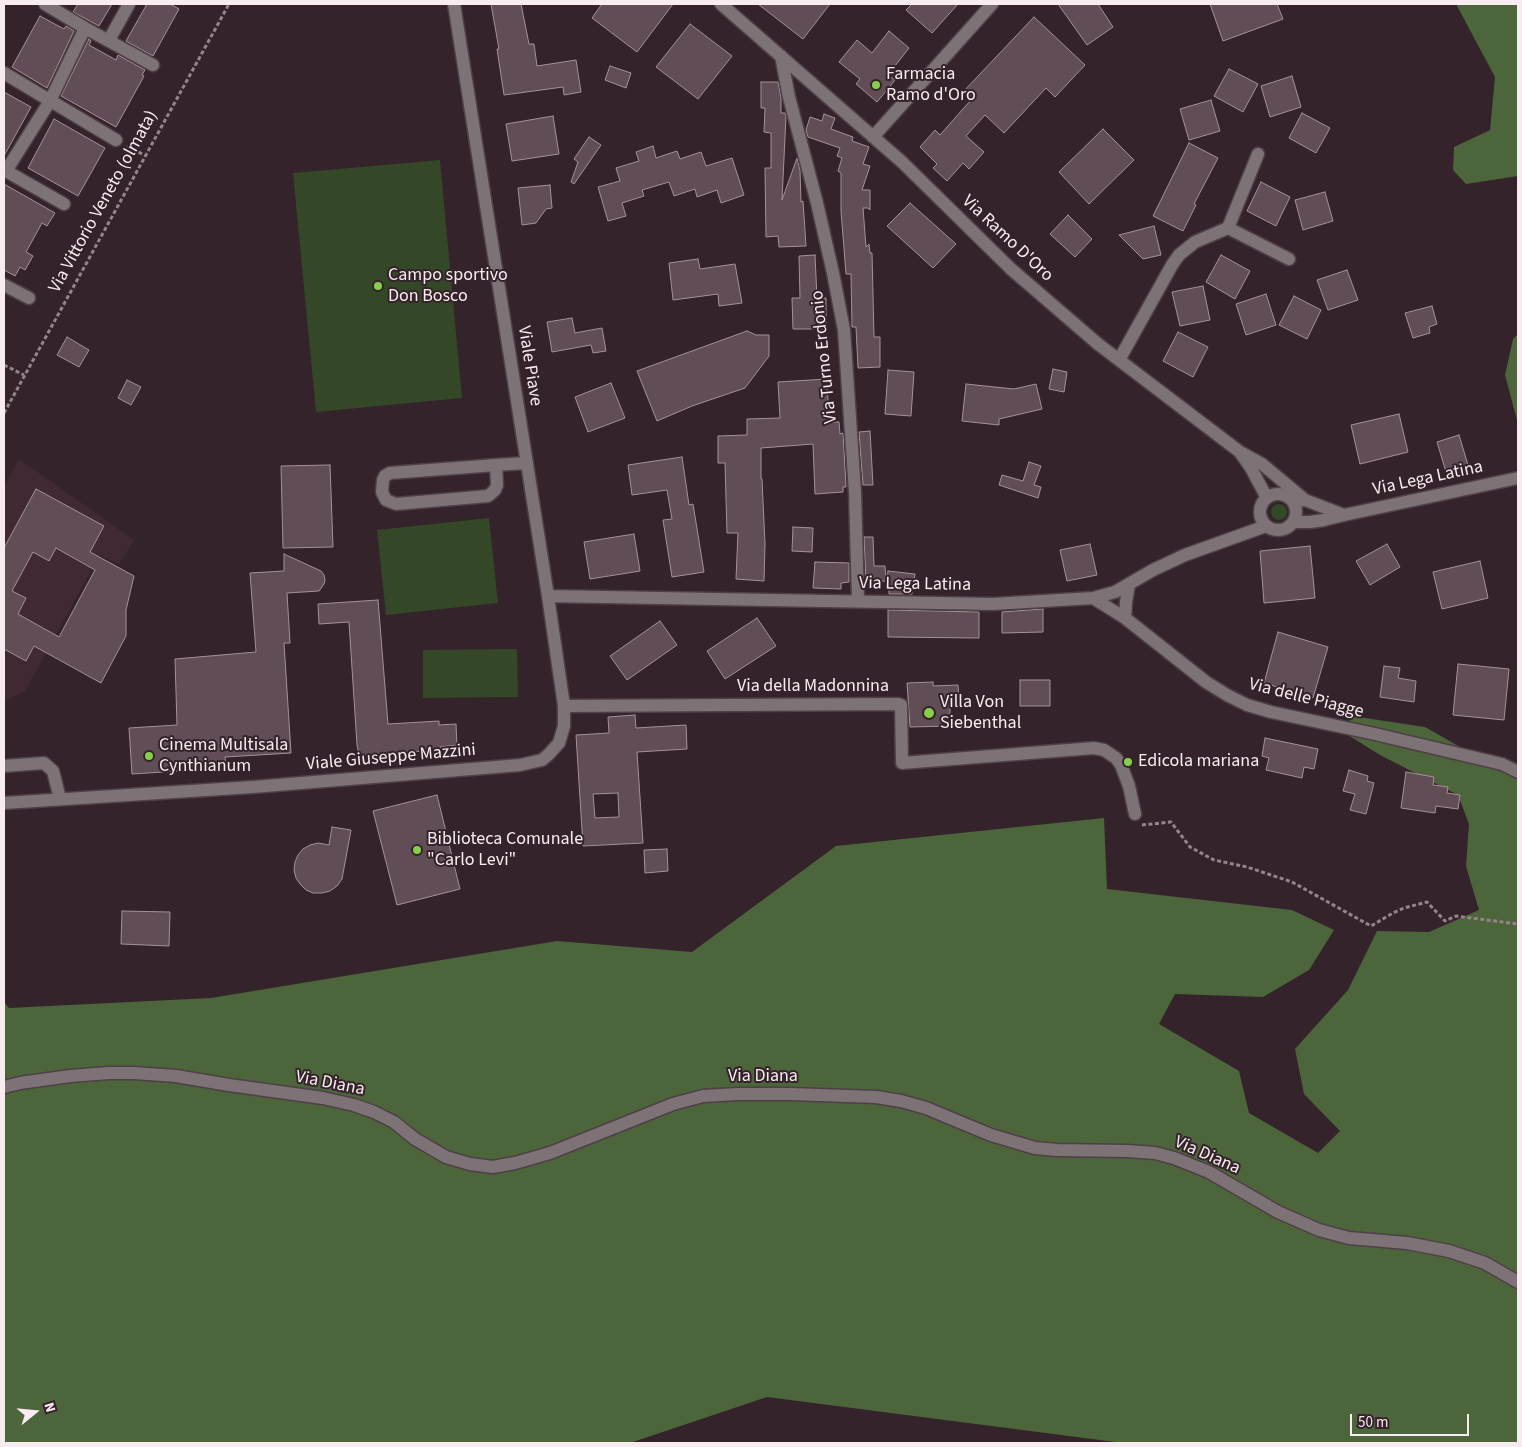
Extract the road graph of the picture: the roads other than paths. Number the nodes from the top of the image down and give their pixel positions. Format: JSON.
{"nodes":[{"id":1,"x":45,"y":4,"type":"edge"},
{"id":2,"x":129,"y":4,"type":"edge"},
{"id":3,"x":454,"y":4,"type":"edge"},
{"id":4,"x":721,"y":4,"type":"edge"},
{"id":5,"x":992,"y":4,"type":"edge"},
{"id":6,"x":64,"y":9,"type":"edge"},
{"id":7,"x":86,"y":28,"type":"junction"},
{"id":8,"x":109,"y":40,"type":"junction"},
{"id":9,"x":781,"y":56,"type":"junction"},
{"id":10,"x":153,"y":65,"type":"dead end"},
{"id":11,"x":4,"y":73,"type":"edge"},
{"id":12,"x":50,"y":101,"type":"junction"},
{"id":13,"x":873,"y":137,"type":"junction"},
{"id":14,"x":116,"y":140,"type":"road end"},
{"id":15,"x":1258,"y":154,"type":"dead end"},
{"id":16,"x":64,"y":204,"type":"dead end"},
{"id":17,"x":1228,"y":228,"type":"junction"},
{"id":18,"x":1290,"y":259,"type":"dead end"},
{"id":19,"x":4,"y":284,"type":"edge"},
{"id":20,"x":29,"y":298,"type":"dead end"},
{"id":21,"x":1119,"y":360,"type":"junction"},
{"id":22,"x":1240,"y":452,"type":"junction"},
{"id":23,"x":526,"y":462,"type":"junction"},
{"id":24,"x":496,"y":465,"type":"junction"},
{"id":25,"x":1518,"y":478,"type":"edge"},
{"id":26,"x":1282,"y":481,"type":"junction"},
{"id":27,"x":1267,"y":498,"type":"junction"},
{"id":28,"x":1294,"y":499,"type":"junction"},
{"id":29,"x":1344,"y":515,"type":"junction"},
{"id":30,"x":1293,"y":522,"type":"junction"},
{"id":31,"x":1266,"y":526,"type":"junction"},
{"id":32,"x":1129,"y":584,"type":"junction"},
{"id":33,"x":548,"y":596,"type":"junction"},
{"id":34,"x":1093,"y":598,"type":"junction"},
{"id":35,"x":858,"y":601,"type":"junction"},
{"id":36,"x":1125,"y":618,"type":"junction"},
{"id":37,"x":564,"y":706,"type":"junction"},
{"id":38,"x":542,"y":760,"type":"joint"},
{"id":39,"x":4,"y":766,"type":"edge"},
{"id":40,"x":1518,"y":772,"type":"edge"},
{"id":41,"x":60,"y":799,"type":"junction"},
{"id":42,"x":4,"y":803,"type":"edge"},
{"id":43,"x":1135,"y":814,"type":"road end"},
{"id":44,"x":4,"y":1087,"type":"edge"},
{"id":45,"x":1518,"y":1282,"type":"edge"}],
"edges":[{"from":1,"to":6,"type":"street"},
{"from":2,"to":8,"type":"street"},
{"from":3,"to":23,"type":"street","name":"Viale Piave"},
{"from":4,"to":9,"type":"street","name":"Via Ramo D'Oro"},
{"from":5,"to":13,"type":"street"},
{"from":6,"to":7,"type":"street"},
{"from":7,"to":8,"type":"street"},
{"from":7,"to":12,"type":"street"},
{"from":8,"to":10,"type":"street"},
{"from":9,"to":13,"type":"street","name":"Via Ramo D'Oro"},
{"from":9,"to":35,"type":"street","name":"Via Turno Erdonio"},
{"from":11,"to":12,"type":"street"},
{"from":12,"to":14,"type":"street"},
{"from":12,"to":16,"type":"street"},
{"from":13,"to":21,"type":"street","name":"Via Ramo D'Oro"},
{"from":15,"to":17,"type":"street"},
{"from":17,"to":18,"type":"street"},
{"from":17,"to":21,"type":"street"},
{"from":19,"to":20,"type":"street"},
{"from":21,"to":22,"type":"street","name":"Via Ramo D'Oro"},
{"from":22,"to":26,"type":"street"},
{"from":22,"to":27,"type":"street","name":"Via Ramo D'Oro"},
{"from":23,"to":24,"type":"street"},
{"from":23,"to":33,"type":"street","name":"Viale Piave"},
{"from":24,"to":24,"type":"street"},
{"from":25,"to":29,"type":"street","name":"Via Lega Latina"},
{"from":26,"to":28,"type":"street"},
{"from":26,"to":28,"type":"street"},
{"from":27,"to":28,"type":"street"},
{"from":27,"to":31,"type":"street"},
{"from":28,"to":29,"type":"street"},
{"from":28,"to":30,"type":"street"},
{"from":29,"to":30,"type":"street","name":"Via Lega Latina"},
{"from":30,"to":31,"type":"street"},
{"from":31,"to":32,"type":"street","name":"Via Lega Latina"},
{"from":32,"to":34,"type":"street","name":"Via Lega Latina"},
{"from":32,"to":36,"type":"street"},
{"from":33,"to":35,"type":"street","name":"Via Lega Latina"},
{"from":33,"to":37,"type":"street","name":"Viale Piave"},
{"from":34,"to":35,"type":"street","name":"Via Lega Latina"},
{"from":34,"to":36,"type":"street","name":"Via delle Piagge"},
{"from":36,"to":40,"type":"street","name":"Via delle Piagge"},
{"from":37,"to":38,"type":"street","name":"Viale Piave"},
{"from":37,"to":43,"type":"street","name":"Via della Madonnina"},
{"from":38,"to":41,"type":"street","name":"Viale Giuseppe Mazzini"},
{"from":39,"to":41,"type":"street"},
{"from":41,"to":42,"type":"street","name":"Viale Giuseppe Mazzini"},
{"from":44,"to":45,"type":"street","name":"Via Diana"}]}
